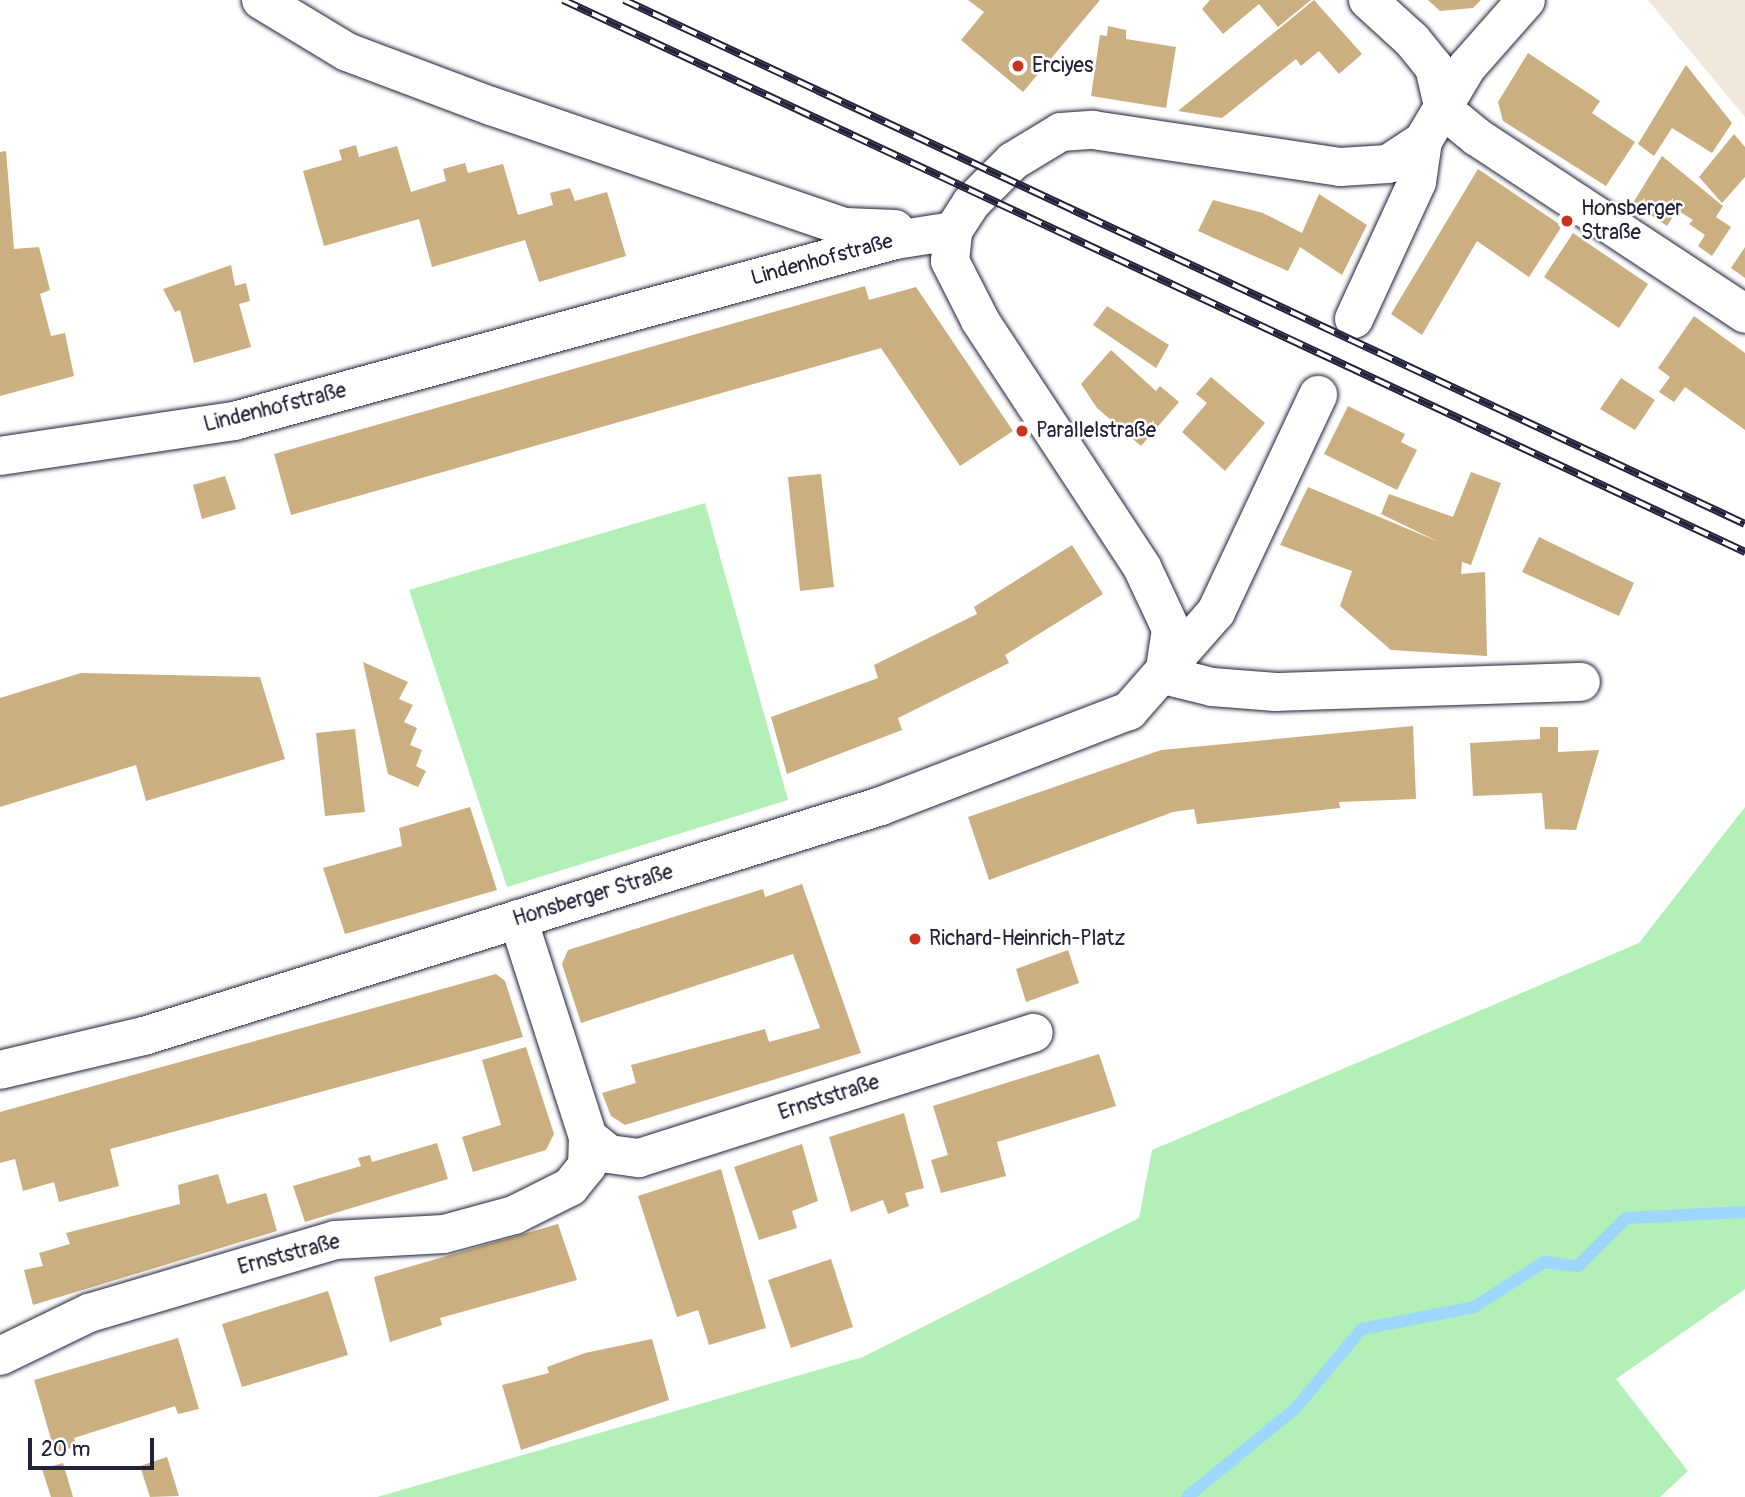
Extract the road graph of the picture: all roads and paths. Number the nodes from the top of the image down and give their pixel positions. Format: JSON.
{"nodes":[{"id":1,"x":1368,"y":0,"type":"edge"},
{"id":2,"x":1526,"y":0,"type":"edge"},
{"id":3,"x":273,"y":5,"type":"edge"},
{"id":4,"x":1444,"y":110,"type":"junction"},
{"id":5,"x":1423,"y":141,"type":"junction"},
{"id":6,"x":953,"y":231,"type":"junction"},
{"id":7,"x":1745,"y":314,"type":"edge"},
{"id":8,"x":1354,"y":319,"type":"dead end"},
{"id":9,"x":1318,"y":395,"type":"dead end"},
{"id":10,"x":0,"y":456,"type":"edge"},
{"id":11,"x":1164,"y":675,"type":"junction"},
{"id":12,"x":1581,"y":682,"type":"dead end"},
{"id":13,"x":518,"y":919,"type":"junction"},
{"id":14,"x":1034,"y":1033,"type":"dead end"},
{"id":15,"x":0,"y":1070,"type":"edge"},
{"id":16,"x":588,"y":1136,"type":"junction"},
{"id":17,"x":0,"y":1356,"type":"edge"}],
"edges":[{"from":1,"to":4,"type":"street"},
{"from":2,"to":4,"type":"street"},
{"from":3,"to":6,"type":"street","name":"Lindenhofstraße"},
{"from":4,"to":5,"type":"street"},
{"from":4,"to":7,"type":"street"},
{"from":5,"to":6,"type":"street"},
{"from":5,"to":8,"type":"street"},
{"from":6,"to":10,"type":"street","name":"Lindenhofstraße"},
{"from":6,"to":11,"type":"street"},
{"from":9,"to":11,"type":"street","name":"Honsberger Straße"},
{"from":11,"to":12,"type":"street"},
{"from":11,"to":13,"type":"street","name":"Honsberger Straße"},
{"from":13,"to":15,"type":"street","name":"Honsberger Straße"},
{"from":13,"to":16,"type":"street","name":"Ernststraße"},
{"from":14,"to":16,"type":"street","name":"Ernststraße"},
{"from":16,"to":17,"type":"street","name":"Ernststraße"}]}
